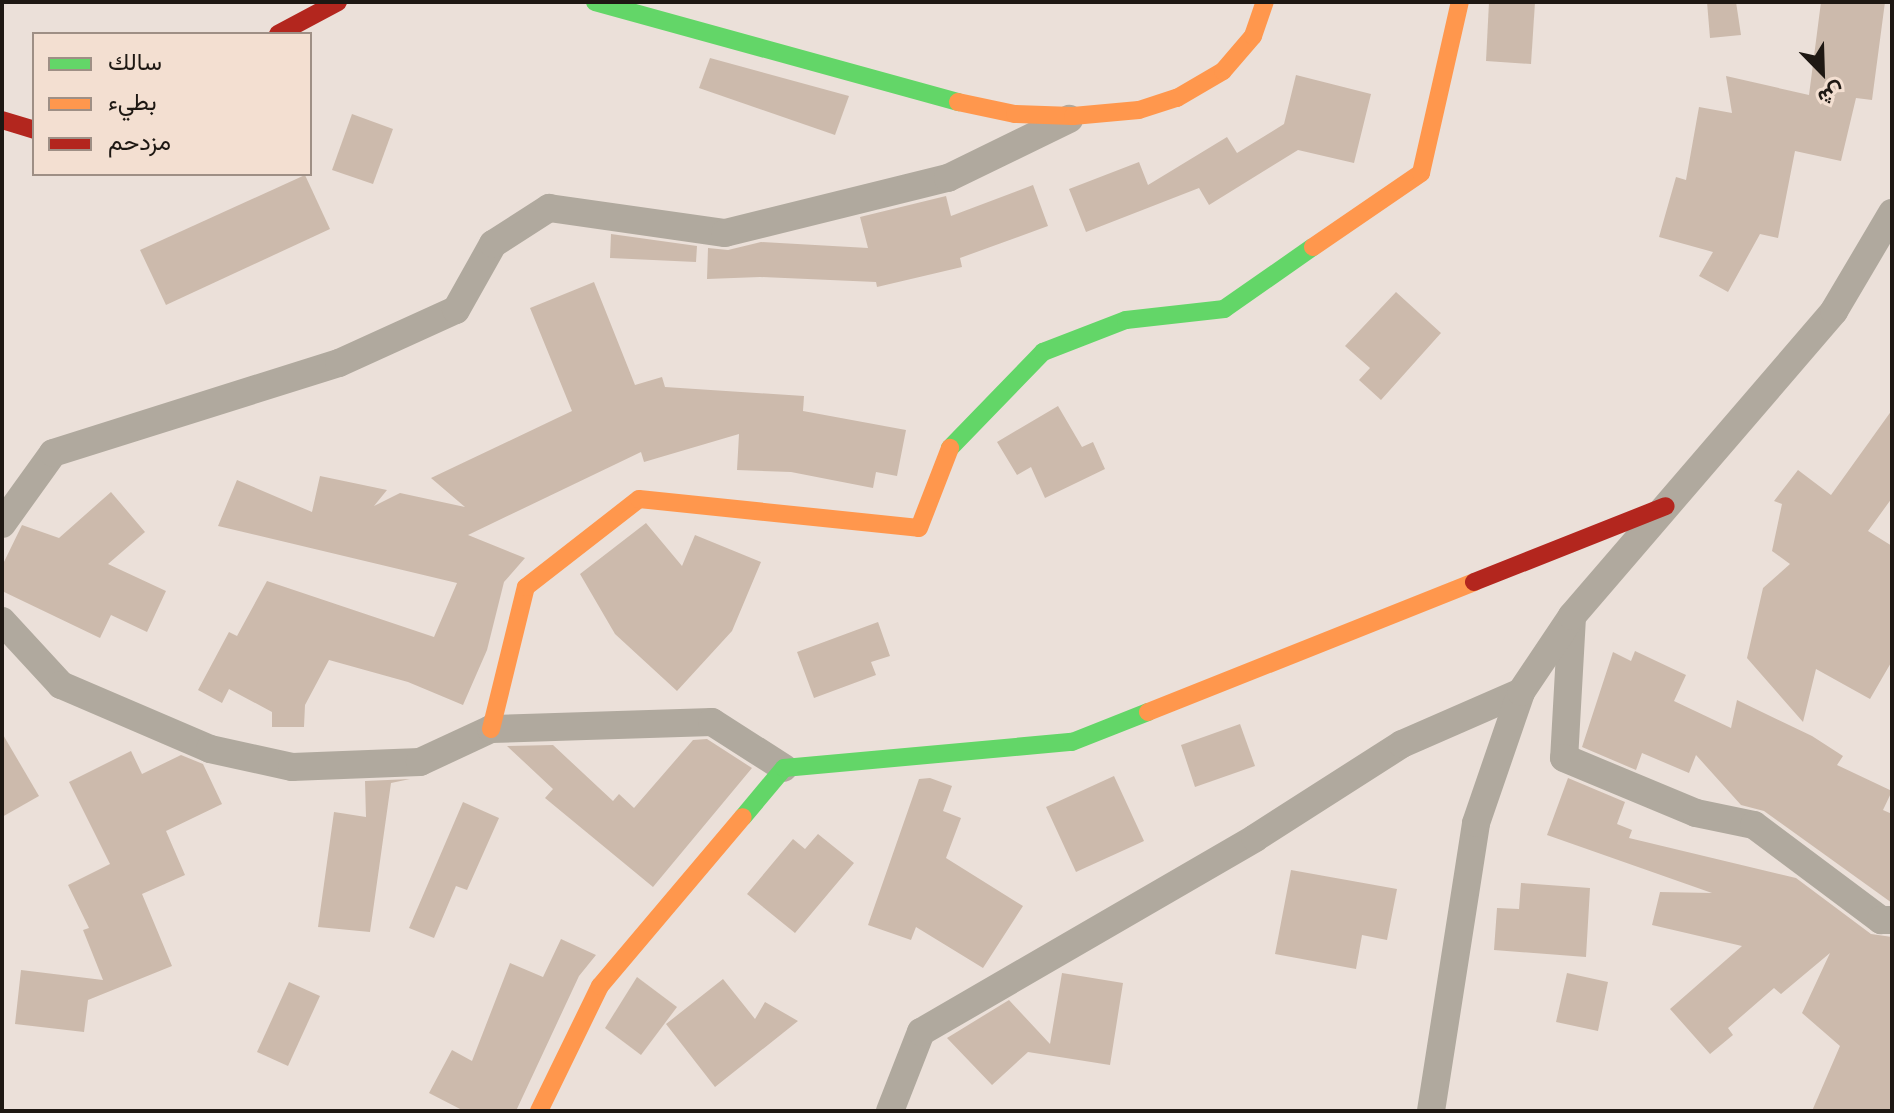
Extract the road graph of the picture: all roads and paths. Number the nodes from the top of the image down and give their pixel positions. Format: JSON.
{"nodes":[{"id":1,"x":338,"y":2,"type":"edge"},
{"id":2,"x":595,"y":2,"type":"edge"},
{"id":3,"x":1265,"y":2,"type":"edge"},
{"id":4,"x":1460,"y":2,"type":"edge"},
{"id":5,"x":282,"y":32,"type":"edge"},
{"id":6,"x":1073,"y":116,"type":"junction"},
{"id":7,"x":2,"y":120,"type":"edge"},
{"id":8,"x":32,"y":129,"type":"edge"},
{"id":9,"x":1892,"y":213,"type":"edge"},
{"id":10,"x":1666,"y":506,"type":"junction"},
{"id":11,"x":2,"y":524,"type":"edge"},
{"id":12,"x":1572,"y":616,"type":"junction"},
{"id":13,"x":2,"y":621,"type":"edge"},
{"id":14,"x":1521,"y":692,"type":"junction"},
{"id":15,"x":491,"y":729,"type":"junction"},
{"id":16,"x":784,"y":768,"type":"junction"},
{"id":17,"x":1892,"y":920,"type":"edge"},
{"id":18,"x":539,"y":1111,"type":"edge"},
{"id":19,"x":890,"y":1111,"type":"edge"},
{"id":20,"x":1431,"y":1111,"type":"edge"}],
"edges":[{"from":1,"to":5,"type":"street"},
{"from":2,"to":6,"type":"street"},
{"from":3,"to":6,"type":"street"},
{"from":4,"to":15,"type":"street"},
{"from":6,"to":11,"type":"street"},
{"from":7,"to":8,"type":"street"},
{"from":9,"to":10,"type":"street"},
{"from":10,"to":12,"type":"street"},
{"from":10,"to":16,"type":"street"},
{"from":12,"to":14,"type":"street"},
{"from":12,"to":17,"type":"street"},
{"from":13,"to":15,"type":"street"},
{"from":14,"to":19,"type":"street"},
{"from":14,"to":20,"type":"street"},
{"from":15,"to":16,"type":"street"},
{"from":16,"to":18,"type":"street"}]}
